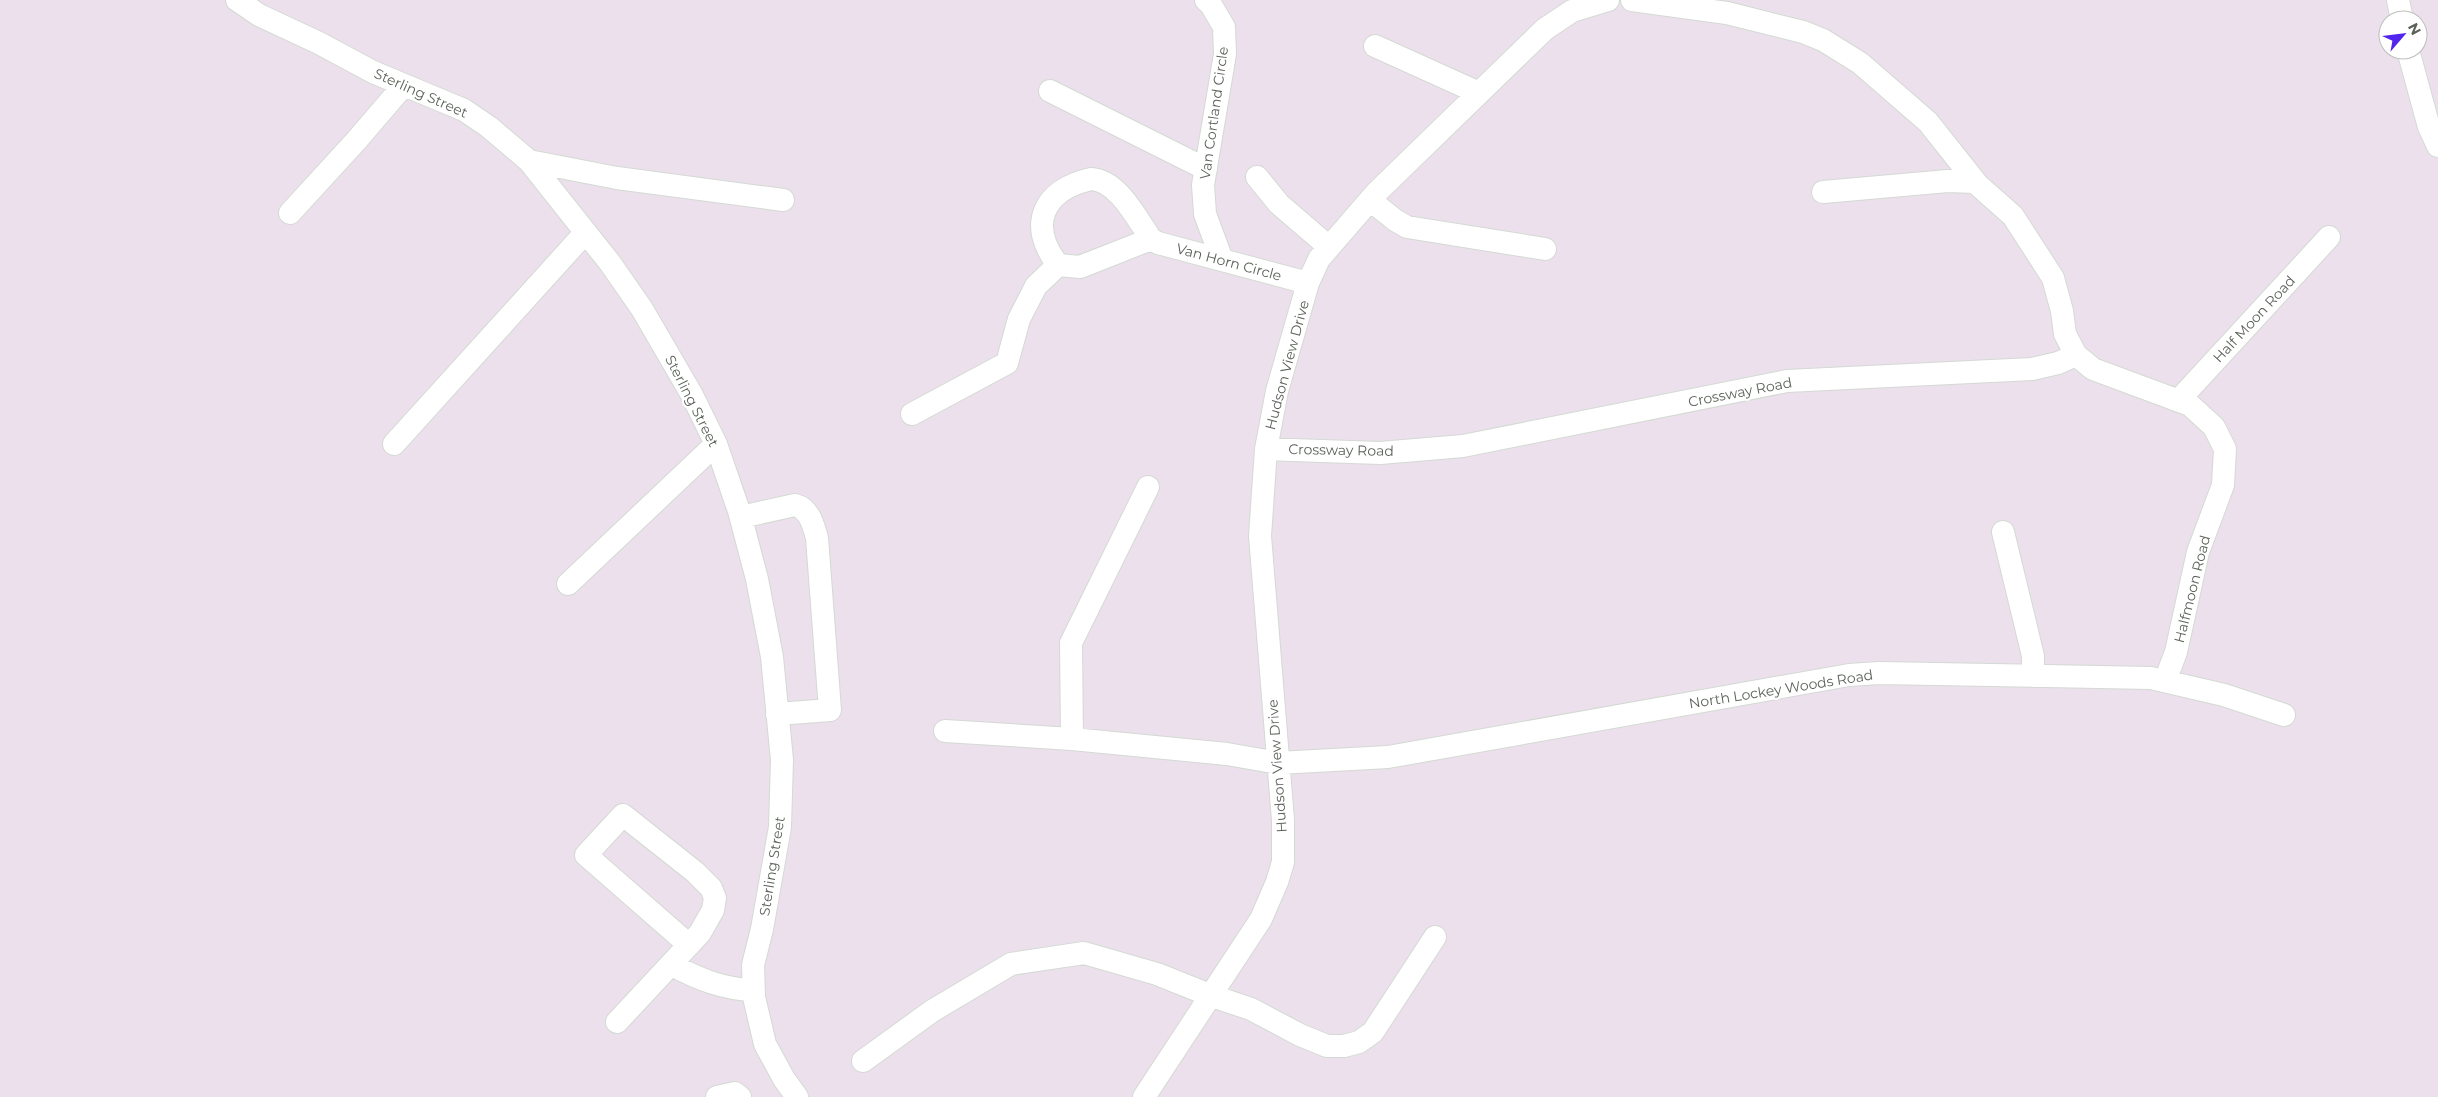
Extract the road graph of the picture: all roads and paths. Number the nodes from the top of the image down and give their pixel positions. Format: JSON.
{"nodes":[{"id":1,"x":237,"y":0,"type":"edge"},
{"id":2,"x":1206,"y":0,"type":"edge"},
{"id":3,"x":1632,"y":0,"type":"edge"},
{"id":4,"x":1600,"y":1,"type":"edge"},
{"id":5,"x":1375,"y":46,"type":"dead end"},
{"id":6,"x":2411,"y":60,"type":"edge"},
{"id":7,"x":404,"y":85,"type":"junction"},
{"id":8,"x":1050,"y":91,"type":"dead end"},
{"id":9,"x":1479,"y":93,"type":"junction"},
{"id":10,"x":2436,"y":135,"type":"edge"},
{"id":11,"x":529,"y":161,"type":"junction"},
{"id":12,"x":1206,"y":169,"type":"junction"},
{"id":13,"x":1257,"y":178,"type":"dead end"},
{"id":14,"x":1975,"y":182,"type":"junction"},
{"id":15,"x":1823,"y":192,"type":"dead end"},
{"id":16,"x":783,"y":200,"type":"dead end"},
{"id":17,"x":1370,"y":200,"type":"junction"},
{"id":18,"x":290,"y":213,"type":"dead end"},
{"id":19,"x":585,"y":232,"type":"junction"},
{"id":20,"x":2329,"y":237,"type":"dead end"},
{"id":21,"x":1151,"y":239,"type":"junction"},
{"id":22,"x":1329,"y":248,"type":"junction"},
{"id":23,"x":1545,"y":249,"type":"dead end"},
{"id":24,"x":1222,"y":260,"type":"junction"},
{"id":25,"x":1058,"y":266,"type":"junction"},
{"id":26,"x":1308,"y":283,"type":"junction"},
{"id":27,"x":2076,"y":356,"type":"junction"},
{"id":28,"x":2178,"y":401,"type":"junction"},
{"id":29,"x":912,"y":414,"type":"dead end"},
{"id":30,"x":394,"y":444,"type":"dead end"},
{"id":31,"x":716,"y":444,"type":"junction"},
{"id":32,"x":1266,"y":448,"type":"junction"},
{"id":33,"x":1148,"y":487,"type":"dead end"},
{"id":34,"x":741,"y":517,"type":"junction"},
{"id":35,"x":2003,"y":532,"type":"dead end"},
{"id":36,"x":568,"y":584,"type":"dead end"},
{"id":37,"x":2033,"y":676,"type":"junction"},
{"id":38,"x":2165,"y":681,"type":"junction"},
{"id":39,"x":777,"y":714,"type":"junction"},
{"id":40,"x":2284,"y":715,"type":"dead end"},
{"id":41,"x":945,"y":731,"type":"dead end"},
{"id":42,"x":1072,"y":739,"type":"junction"},
{"id":43,"x":1278,"y":763,"type":"junction"},
{"id":44,"x":1435,"y":937,"type":"dead end"},
{"id":45,"x":689,"y":945,"type":"junction"},
{"id":46,"x":672,"y":965,"type":"junction"},
{"id":47,"x":1212,"y":996,"type":"junction"},
{"id":48,"x":755,"y":1000,"type":"junction"},
{"id":49,"x":617,"y":1022,"type":"dead end"},
{"id":50,"x":862,"y":1061,"type":"dead end"},
{"id":51,"x":717,"y":1097,"type":"edge"},
{"id":52,"x":740,"y":1097,"type":"edge"},
{"id":53,"x":797,"y":1097,"type":"edge"},
{"id":54,"x":1144,"y":1097,"type":"edge"}],
"edges":[{"from":1,"to":7,"type":"street","name":"Sterling Street"},
{"from":2,"to":12,"type":"street","name":"Van Cortland Circle"},
{"from":3,"to":14,"type":"street"},
{"from":4,"to":9,"type":"street","name":"Hudson View Drive"},
{"from":5,"to":9,"type":"street"},
{"from":6,"to":10,"type":"street"},
{"from":7,"to":11,"type":"street","name":"Sterling Street"},
{"from":7,"to":18,"type":"street"},
{"from":8,"to":12,"type":"street"},
{"from":9,"to":17,"type":"street","name":"Hudson View Drive"},
{"from":11,"to":16,"type":"street"},
{"from":11,"to":19,"type":"street","name":"Sterling Street"},
{"from":12,"to":24,"type":"street","name":"Van Cortland Circle"},
{"from":13,"to":22,"type":"street"},
{"from":14,"to":15,"type":"street"},
{"from":14,"to":27,"type":"street"},
{"from":17,"to":22,"type":"street","name":"Hudson View Drive"},
{"from":17,"to":23,"type":"street"},
{"from":19,"to":30,"type":"street"},
{"from":19,"to":31,"type":"street","name":"Sterling Street"},
{"from":20,"to":28,"type":"street","name":"Half Moon Road"},
{"from":21,"to":24,"type":"street","name":"Van Horn Circle"},
{"from":21,"to":25,"type":"street"},
{"from":21,"to":25,"type":"street"},
{"from":22,"to":26,"type":"street","name":"Hudson View Drive"},
{"from":24,"to":26,"type":"street","name":"Van Horn Circle"},
{"from":25,"to":29,"type":"street"},
{"from":26,"to":32,"type":"street","name":"Hudson View Drive"},
{"from":27,"to":28,"type":"street"},
{"from":27,"to":32,"type":"street","name":"Crossway Road"},
{"from":28,"to":38,"type":"street","name":"Halfmoon Road"},
{"from":31,"to":34,"type":"street","name":"Sterling Street"},
{"from":31,"to":36,"type":"street"},
{"from":32,"to":43,"type":"street","name":"Hudson View Drive"},
{"from":33,"to":42,"type":"street"},
{"from":34,"to":39,"type":"street","name":"Sterling Street"},
{"from":34,"to":39,"type":"street"},
{"from":35,"to":37,"type":"street"},
{"from":37,"to":38,"type":"street","name":"North Lockey Woods Road"},
{"from":37,"to":43,"type":"street","name":"North Lockey Woods Road"},
{"from":38,"to":40,"type":"street","name":"North Lockey Woods Road"},
{"from":39,"to":48,"type":"street","name":"Sterling Street"},
{"from":41,"to":42,"type":"street","name":"North Lockey Woods Road"},
{"from":42,"to":43,"type":"street","name":"North Lockey Woods Road"},
{"from":43,"to":47,"type":"street","name":"Hudson View Drive"},
{"from":44,"to":47,"type":"street"},
{"from":45,"to":45,"type":"street"},
{"from":45,"to":46,"type":"street"},
{"from":46,"to":48,"type":"street"},
{"from":46,"to":49,"type":"street"},
{"from":47,"to":50,"type":"street"},
{"from":47,"to":54,"type":"street","name":"Hudson View Drive"},
{"from":48,"to":53,"type":"street","name":"Sterling Street"},
{"from":51,"to":52,"type":"street"}]}
